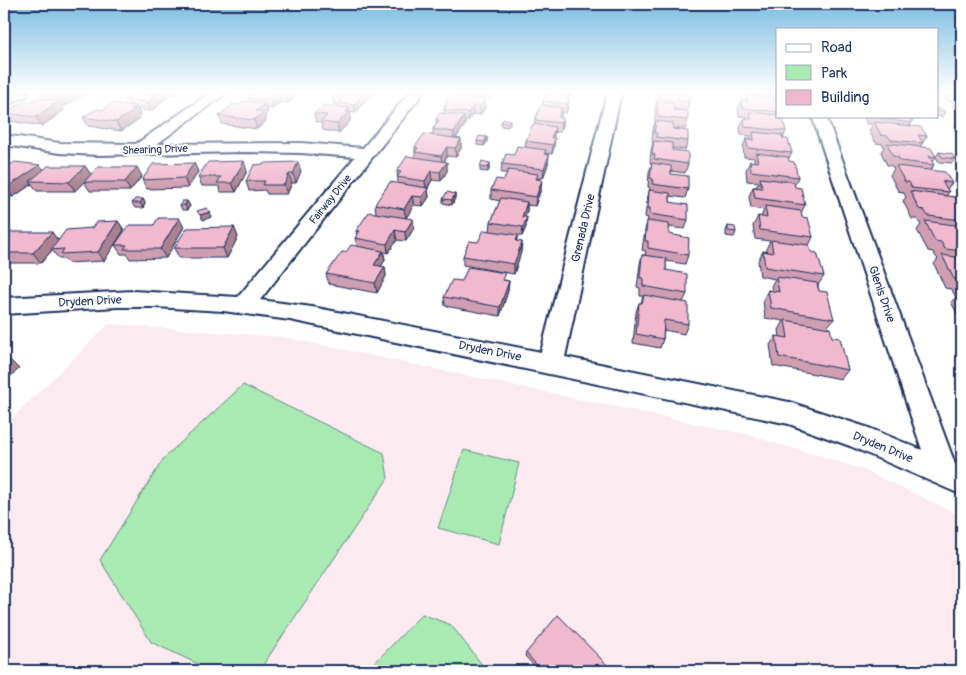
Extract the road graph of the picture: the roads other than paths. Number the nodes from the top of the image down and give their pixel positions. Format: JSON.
{"nodes":[{"id":1,"x":175,"y":124,"type":"edge"},
{"id":2,"x":390,"y":124,"type":"edge"},
{"id":3,"x":607,"y":124,"type":"edge"},
{"id":4,"x":822,"y":124,"type":"edge"},
{"id":5,"x":4,"y":140,"type":"edge"},
{"id":6,"x":140,"y":149,"type":"junction"},
{"id":7,"x":367,"y":153,"type":"junction"},
{"id":8,"x":4,"y":306,"type":"edge"},
{"id":9,"x":244,"y":306,"type":"junction"},
{"id":10,"x":551,"y":363,"type":"junction"},
{"id":11,"x":953,"y":477,"type":"edge"}],
"edges":[{"from":1,"to":6,"type":"street"},
{"from":2,"to":7,"type":"street","name":"Fairway Drive"},
{"from":3,"to":10,"type":"street","name":"Grenada Drive"},
{"from":4,"to":11,"type":"street","name":"Glenis Drive"},
{"from":5,"to":6,"type":"street","name":"Shearing Drive"},
{"from":6,"to":7,"type":"street","name":"Shearing Drive"},
{"from":7,"to":9,"type":"street","name":"Fairway Drive"},
{"from":8,"to":9,"type":"street","name":"Dryden Drive"},
{"from":9,"to":10,"type":"street","name":"Dryden Drive"},
{"from":10,"to":11,"type":"street","name":"Dryden Drive"}]}
